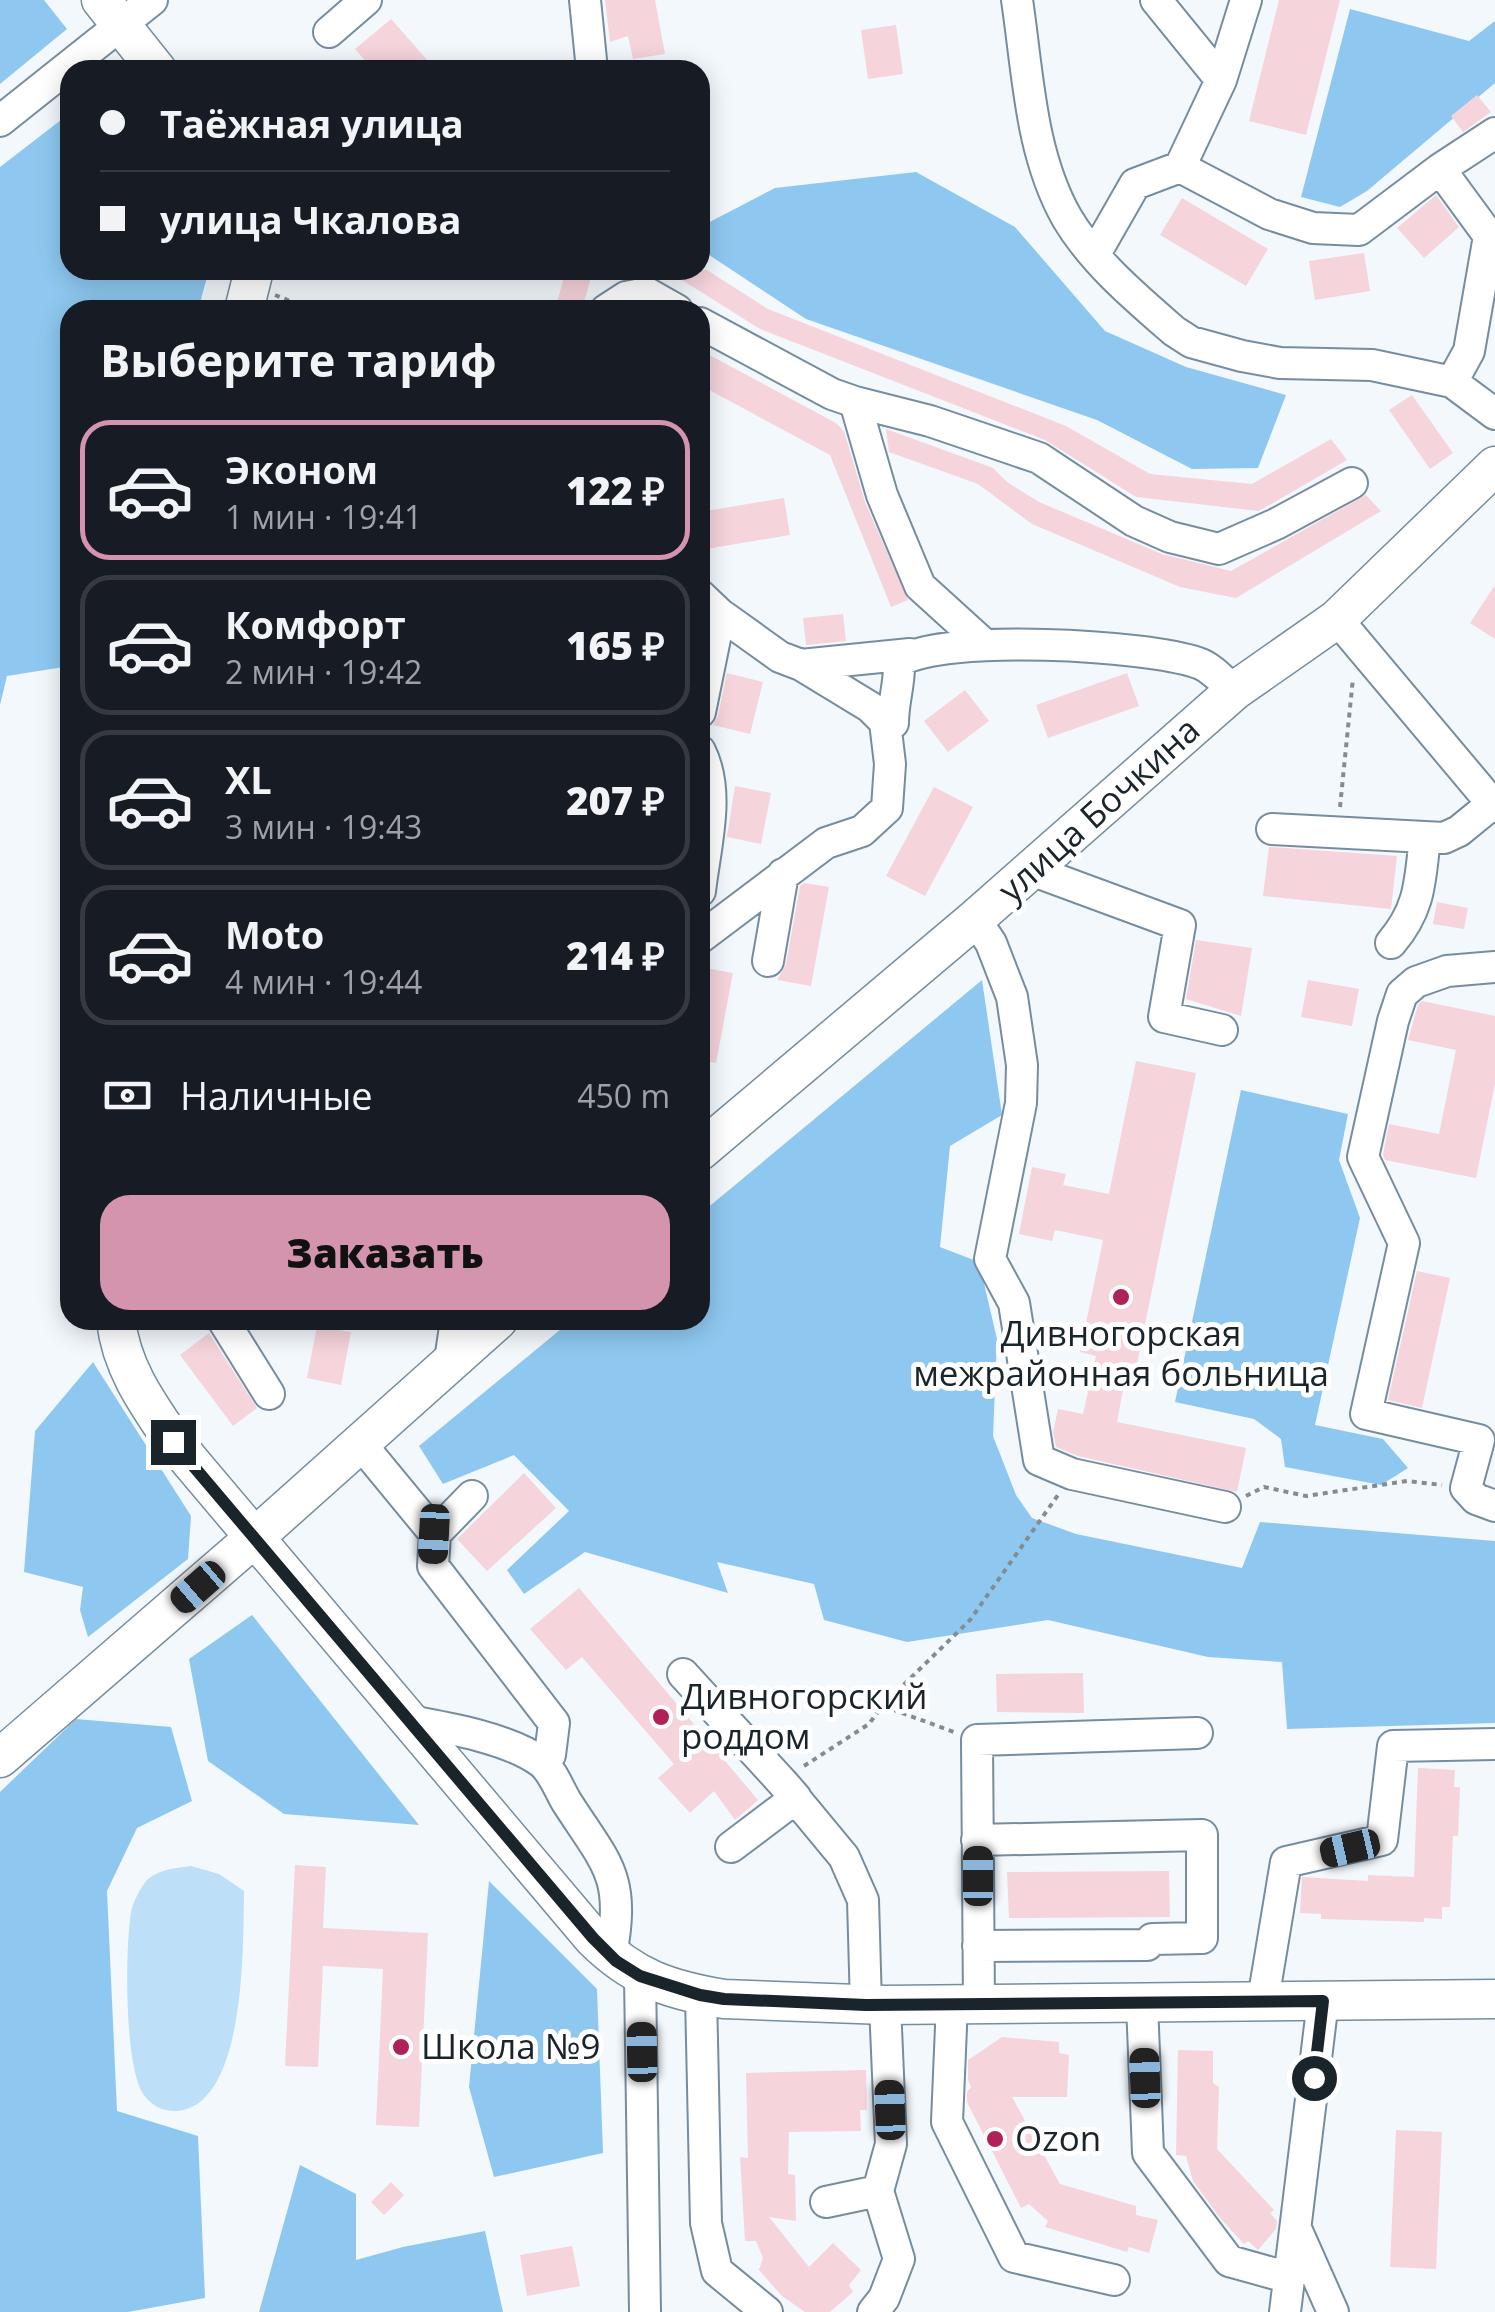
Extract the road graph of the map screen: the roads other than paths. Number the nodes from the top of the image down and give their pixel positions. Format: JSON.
{"nodes":[{"id":1,"x":152,"y":0,"type":"edge"},
{"id":2,"x":366,"y":0,"type":"edge"},
{"id":3,"x":585,"y":0,"type":"edge"},
{"id":4,"x":1017,"y":0,"type":"edge"},
{"id":5,"x":1156,"y":0,"type":"edge"},
{"id":6,"x":1246,"y":0,"type":"edge"},
{"id":7,"x":110,"y":13,"type":"edge"},
{"id":8,"x":329,"y":32,"type":"dead end"},
{"id":9,"x":62,"y":60,"type":"edge"},
{"id":10,"x":150,"y":60,"type":"edge"},
{"id":11,"x":591,"y":60,"type":"edge"},
{"id":12,"x":60,"y":62,"type":"edge"},
{"id":13,"x":1221,"y":80,"type":"junction"},
{"id":14,"x":0,"y":121,"type":"edge"},
{"id":15,"x":1495,"y":133,"type":"edge"},
{"id":16,"x":1180,"y":168,"type":"junction"},
{"id":17,"x":1440,"y":169,"type":"junction"},
{"id":18,"x":1095,"y":254,"type":"junction"},
{"id":19,"x":621,"y":300,"type":"edge"},
{"id":20,"x":659,"y":300,"type":"edge"},
{"id":21,"x":1495,"y":316,"type":"edge"},
{"id":22,"x":710,"y":328,"type":"edge"},
{"id":23,"x":1469,"y":351,"type":"junction"},
{"id":24,"x":1452,"y":382,"type":"junction"},
{"id":25,"x":855,"y":402,"type":"junction"},
{"id":26,"x":1495,"y":414,"type":"edge"},
{"id":27,"x":1495,"y":466,"type":"edge"},
{"id":28,"x":1352,"y":483,"type":"dead end"},
{"id":29,"x":710,"y":604,"type":"edge"},
{"id":30,"x":1347,"y":631,"type":"junction"},
{"id":31,"x":985,"y":645,"type":"junction"},
{"id":32,"x":910,"y":654,"type":"junction"},
{"id":33,"x":801,"y":665,"type":"junction"},
{"id":34,"x":1234,"y":691,"type":"junction"},
{"id":35,"x":885,"y":722,"type":"junction"},
{"id":36,"x":710,"y":770,"type":"edge"},
{"id":37,"x":710,"y":803,"type":"edge"},
{"id":38,"x":1494,"y":805,"type":"edge"},
{"id":39,"x":1272,"y":828,"type":"dead end"},
{"id":40,"x":1424,"y":836,"type":"junction"},
{"id":41,"x":1031,"y":870,"type":"junction"},
{"id":42,"x":783,"y":874,"type":"junction"},
{"id":43,"x":975,"y":920,"type":"junction"},
{"id":44,"x":710,"y":930,"type":"edge"},
{"id":45,"x":1391,"y":943,"type":"dead end"},
{"id":46,"x":768,"y":961,"type":"dead end"},
{"id":47,"x":1495,"y":968,"type":"edge"},
{"id":48,"x":1222,"y":1030,"type":"dead end"},
{"id":49,"x":710,"y":1142,"type":"edge"},
{"id":50,"x":124,"y":1330,"type":"edge"},
{"id":51,"x":229,"y":1330,"type":"edge"},
{"id":52,"x":454,"y":1330,"type":"edge"},
{"id":53,"x":486,"y":1330,"type":"edge"},
{"id":54,"x":450,"y":1360,"type":"junction"},
{"id":55,"x":269,"y":1394,"type":"dead end"},
{"id":56,"x":360,"y":1444,"type":"junction"},
{"id":57,"x":472,"y":1496,"type":"dead end"},
{"id":58,"x":1495,"y":1506,"type":"edge"},
{"id":59,"x":1225,"y":1507,"type":"dead end"},
{"id":60,"x":434,"y":1534,"type":"junction"},
{"id":61,"x":254,"y":1538,"type":"junction"},
{"id":62,"x":683,"y":1674,"type":"dead end"},
{"id":63,"x":410,"y":1720,"type":"junction"},
{"id":64,"x":1197,"y":1733,"type":"dead end"},
{"id":65,"x":1495,"y":1744,"type":"edge"},
{"id":66,"x":0,"y":1758,"type":"edge"},
{"id":67,"x":544,"y":1763,"type":"junction"},
{"id":68,"x":788,"y":1789,"type":"junction"},
{"id":69,"x":978,"y":1840,"type":"junction"},
{"id":70,"x":730,"y":1847,"type":"dead end"},
{"id":71,"x":978,"y":1946,"type":"junction"},
{"id":72,"x":626,"y":1966,"type":"junction"},
{"id":73,"x":700,"y":1995,"type":"junction"},
{"id":74,"x":1495,"y":1999,"type":"edge"},
{"id":75,"x":1263,"y":2000,"type":"junction"},
{"id":76,"x":1323,"y":2001,"type":"junction"},
{"id":77,"x":1142,"y":2002,"type":"junction"},
{"id":78,"x":966,"y":2004,"type":"junction"},
{"id":79,"x":876,"y":2005,"type":"junction"},
{"id":80,"x":878,"y":2191,"type":"junction"},
{"id":81,"x":826,"y":2202,"type":"dead end"},
{"id":82,"x":1296,"y":2231,"type":"junction"},
{"id":83,"x":1290,"y":2278,"type":"junction"},
{"id":84,"x":1114,"y":2280,"type":"dead end"},
{"id":85,"x":645,"y":2312,"type":"edge"},
{"id":86,"x":767,"y":2312,"type":"edge"},
{"id":87,"x":873,"y":2312,"type":"edge"},
{"id":88,"x":1285,"y":2312,"type":"edge"},
{"id":89,"x":1333,"y":2312,"type":"edge"}],
"edges":[{"from":1,"to":7,"type":"street"},
{"from":2,"to":8,"type":"street"},
{"from":3,"to":11,"type":"street"},
{"from":4,"to":18,"type":"street"},
{"from":5,"to":13,"type":"street"},
{"from":6,"to":13,"type":"street"},
{"from":7,"to":9,"type":"street"},
{"from":7,"to":10,"type":"main road"},
{"from":12,"to":14,"type":"street"},
{"from":13,"to":16,"type":"street"},
{"from":15,"to":17,"type":"street"},
{"from":16,"to":17,"type":"street"},
{"from":16,"to":18,"type":"street"},
{"from":17,"to":23,"type":"street"},
{"from":18,"to":24,"type":"street"},
{"from":19,"to":20,"type":"street"},
{"from":21,"to":23,"type":"street"},
{"from":22,"to":25,"type":"street"},
{"from":23,"to":24,"type":"street"},
{"from":24,"to":26,"type":"street"},
{"from":25,"to":28,"type":"street"},
{"from":25,"to":31,"type":"street"},
{"from":27,"to":30,"type":"main road","name":"улица Бочкина"},
{"from":29,"to":33,"type":"street"},
{"from":30,"to":34,"type":"main road","name":"улица Бочкина"},
{"from":30,"to":38,"type":"street"},
{"from":31,"to":32,"type":"street"},
{"from":31,"to":34,"type":"street"},
{"from":32,"to":33,"type":"street"},
{"from":32,"to":35,"type":"street"},
{"from":33,"to":35,"type":"street"},
{"from":34,"to":41,"type":"main road","name":"улица Бочкина"},
{"from":35,"to":42,"type":"street"},
{"from":36,"to":37,"type":"street"},
{"from":38,"to":40,"type":"street"},
{"from":39,"to":40,"type":"street"},
{"from":40,"to":45,"type":"street"},
{"from":41,"to":43,"type":"main road","name":"улица Бочкина"},
{"from":41,"to":48,"type":"street"},
{"from":42,"to":44,"type":"street"},
{"from":42,"to":46,"type":"street"},
{"from":43,"to":49,"type":"main road","name":"улица Бочкина"},
{"from":43,"to":59,"type":"street"},
{"from":47,"to":58,"type":"street"},
{"from":50,"to":61,"type":"main road"},
{"from":51,"to":55,"type":"street"},
{"from":52,"to":54,"type":"street"},
{"from":53,"to":54,"type":"main road"},
{"from":54,"to":56,"type":"main road"},
{"from":56,"to":60,"type":"street"},
{"from":56,"to":61,"type":"main road"},
{"from":57,"to":60,"type":"street"},
{"from":60,"to":67,"type":"street"},
{"from":61,"to":63,"type":"main road"},
{"from":61,"to":66,"type":"main road"},
{"from":62,"to":68,"type":"street"},
{"from":63,"to":67,"type":"street"},
{"from":63,"to":72,"type":"main road"},
{"from":64,"to":69,"type":"street"},
{"from":65,"to":75,"type":"street"},
{"from":67,"to":72,"type":"street"},
{"from":68,"to":70,"type":"street"},
{"from":68,"to":79,"type":"street"},
{"from":69,"to":71,"type":"street"},
{"from":69,"to":71,"type":"street"},
{"from":71,"to":78,"type":"street"},
{"from":72,"to":73,"type":"main road"},
{"from":72,"to":85,"type":"street"},
{"from":73,"to":79,"type":"main road"},
{"from":73,"to":86,"type":"street"},
{"from":74,"to":76,"type":"main road"},
{"from":75,"to":76,"type":"main road"},
{"from":75,"to":77,"type":"main road"},
{"from":76,"to":82,"type":"street"},
{"from":77,"to":78,"type":"main road"},
{"from":77,"to":83,"type":"street"},
{"from":78,"to":79,"type":"main road"},
{"from":78,"to":84,"type":"street"},
{"from":79,"to":80,"type":"street"},
{"from":80,"to":81,"type":"street"},
{"from":80,"to":87,"type":"street"},
{"from":82,"to":83,"type":"street"},
{"from":82,"to":89,"type":"street"},
{"from":83,"to":88,"type":"street"}]}
